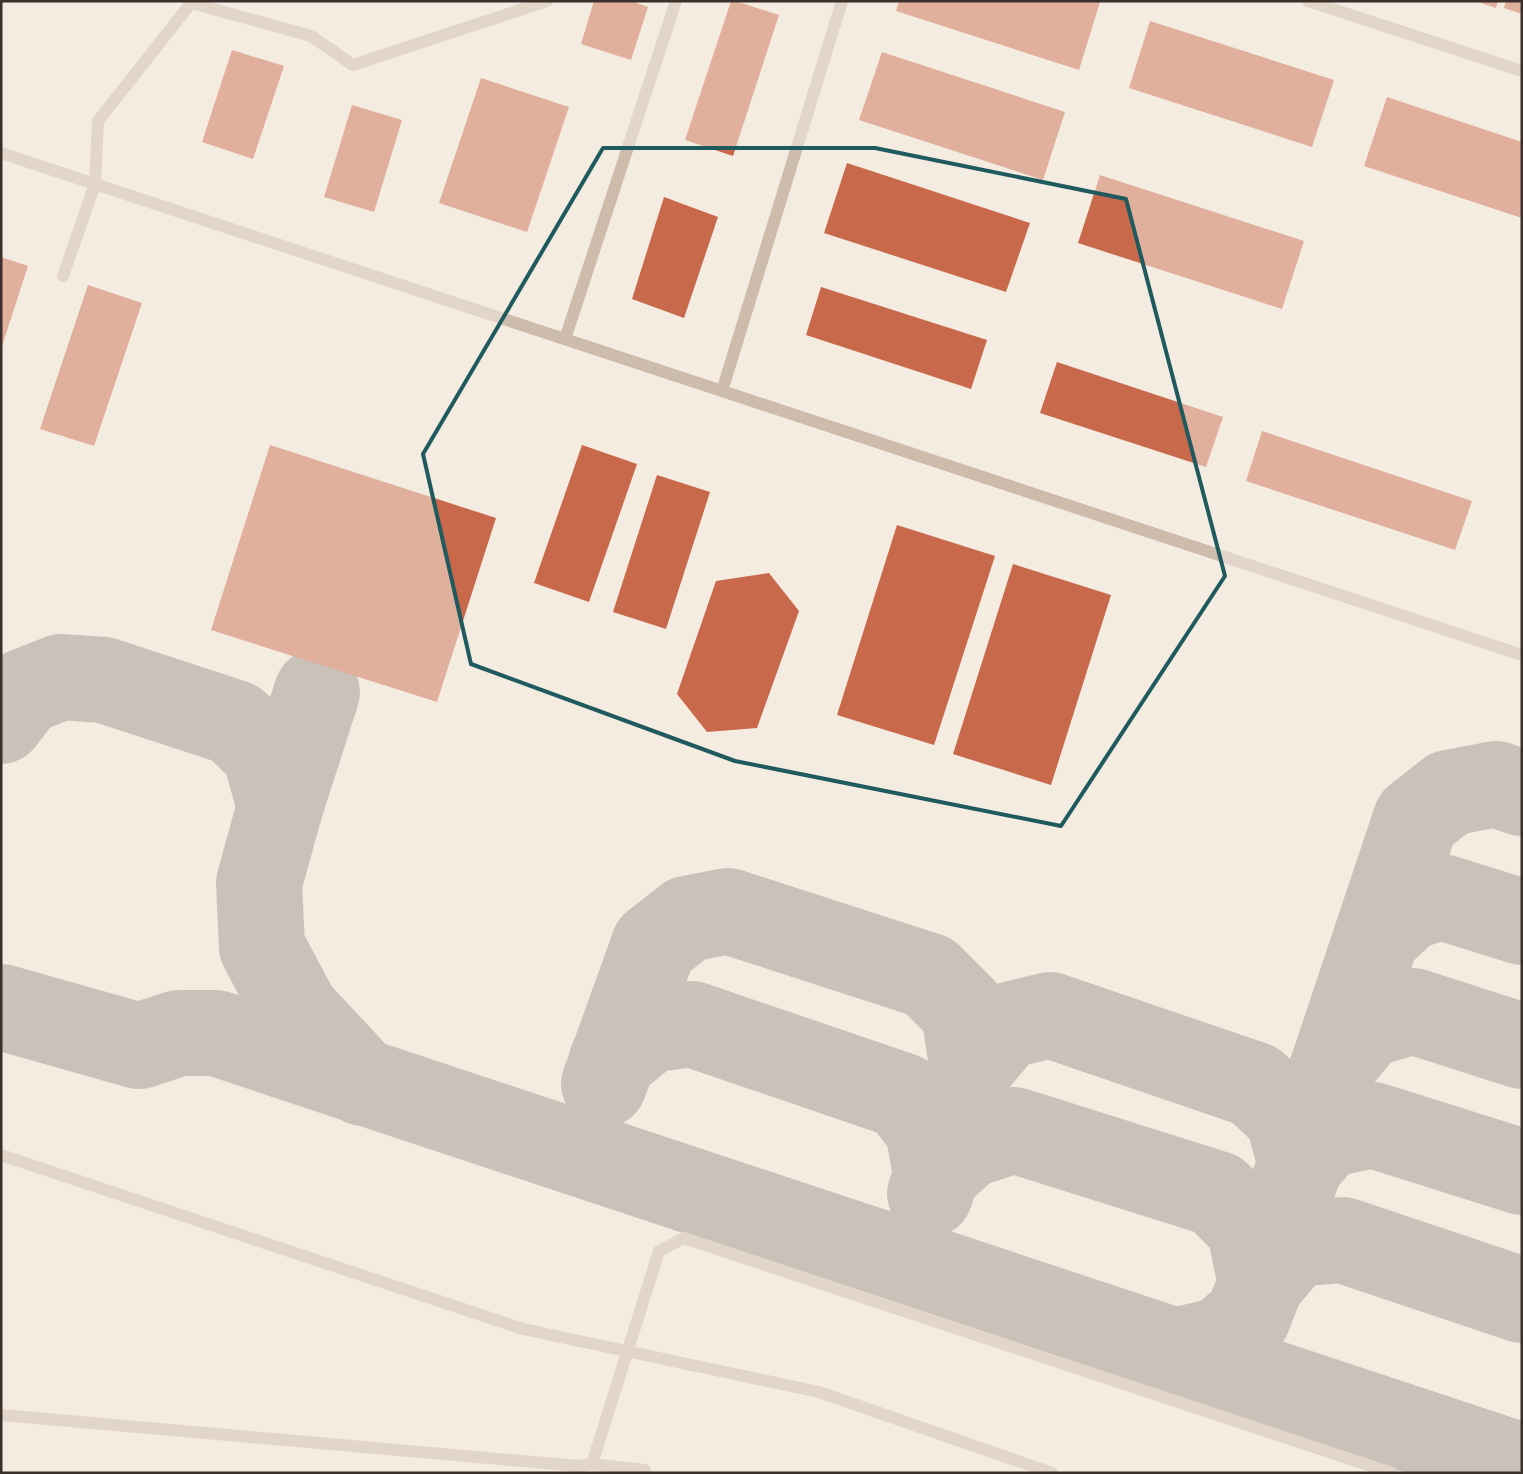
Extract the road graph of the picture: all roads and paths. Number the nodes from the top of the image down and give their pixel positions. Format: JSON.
{"nodes":[{"id":1,"x":547,"y":1,"type":"edge"},
{"id":2,"x":676,"y":1,"type":"edge"},
{"id":3,"x":842,"y":1,"type":"edge"},
{"id":4,"x":1308,"y":1,"type":"edge"},
{"id":5,"x":1522,"y":71,"type":"edge"},
{"id":6,"x":1,"y":153,"type":"edge"},
{"id":7,"x":95,"y":184,"type":"junction"},
{"id":8,"x":63,"y":276,"type":"dead end"},
{"id":9,"x":565,"y":339,"type":"junction"},
{"id":10,"x":722,"y":391,"type":"junction"},
{"id":11,"x":1522,"y":655,"type":"edge"},
{"id":12,"x":1,"y":1155,"type":"edge"},
{"id":13,"x":628,"y":1352,"type":"junction"},
{"id":14,"x":1,"y":1415,"type":"edge"},
{"id":15,"x":592,"y":1464,"type":"junction"},
{"id":16,"x":646,"y":1473,"type":"edge"},
{"id":17,"x":1052,"y":1473,"type":"edge"},
{"id":18,"x":1392,"y":1473,"type":"edge"}],
"edges":[{"from":1,"to":7,"type":"lane"},
{"from":2,"to":9,"type":"lane"},
{"from":3,"to":10,"type":"lane"},
{"from":4,"to":5,"type":"lane"},
{"from":6,"to":7,"type":"lane"},
{"from":7,"to":8,"type":"lane"},
{"from":7,"to":9,"type":"lane"},
{"from":9,"to":10,"type":"lane"},
{"from":10,"to":11,"type":"lane"},
{"from":12,"to":13,"type":"lane"},
{"from":13,"to":15,"type":"lane"},
{"from":13,"to":17,"type":"lane"},
{"from":13,"to":18,"type":"lane"},
{"from":14,"to":15,"type":"lane"},
{"from":15,"to":16,"type":"lane"}]}
